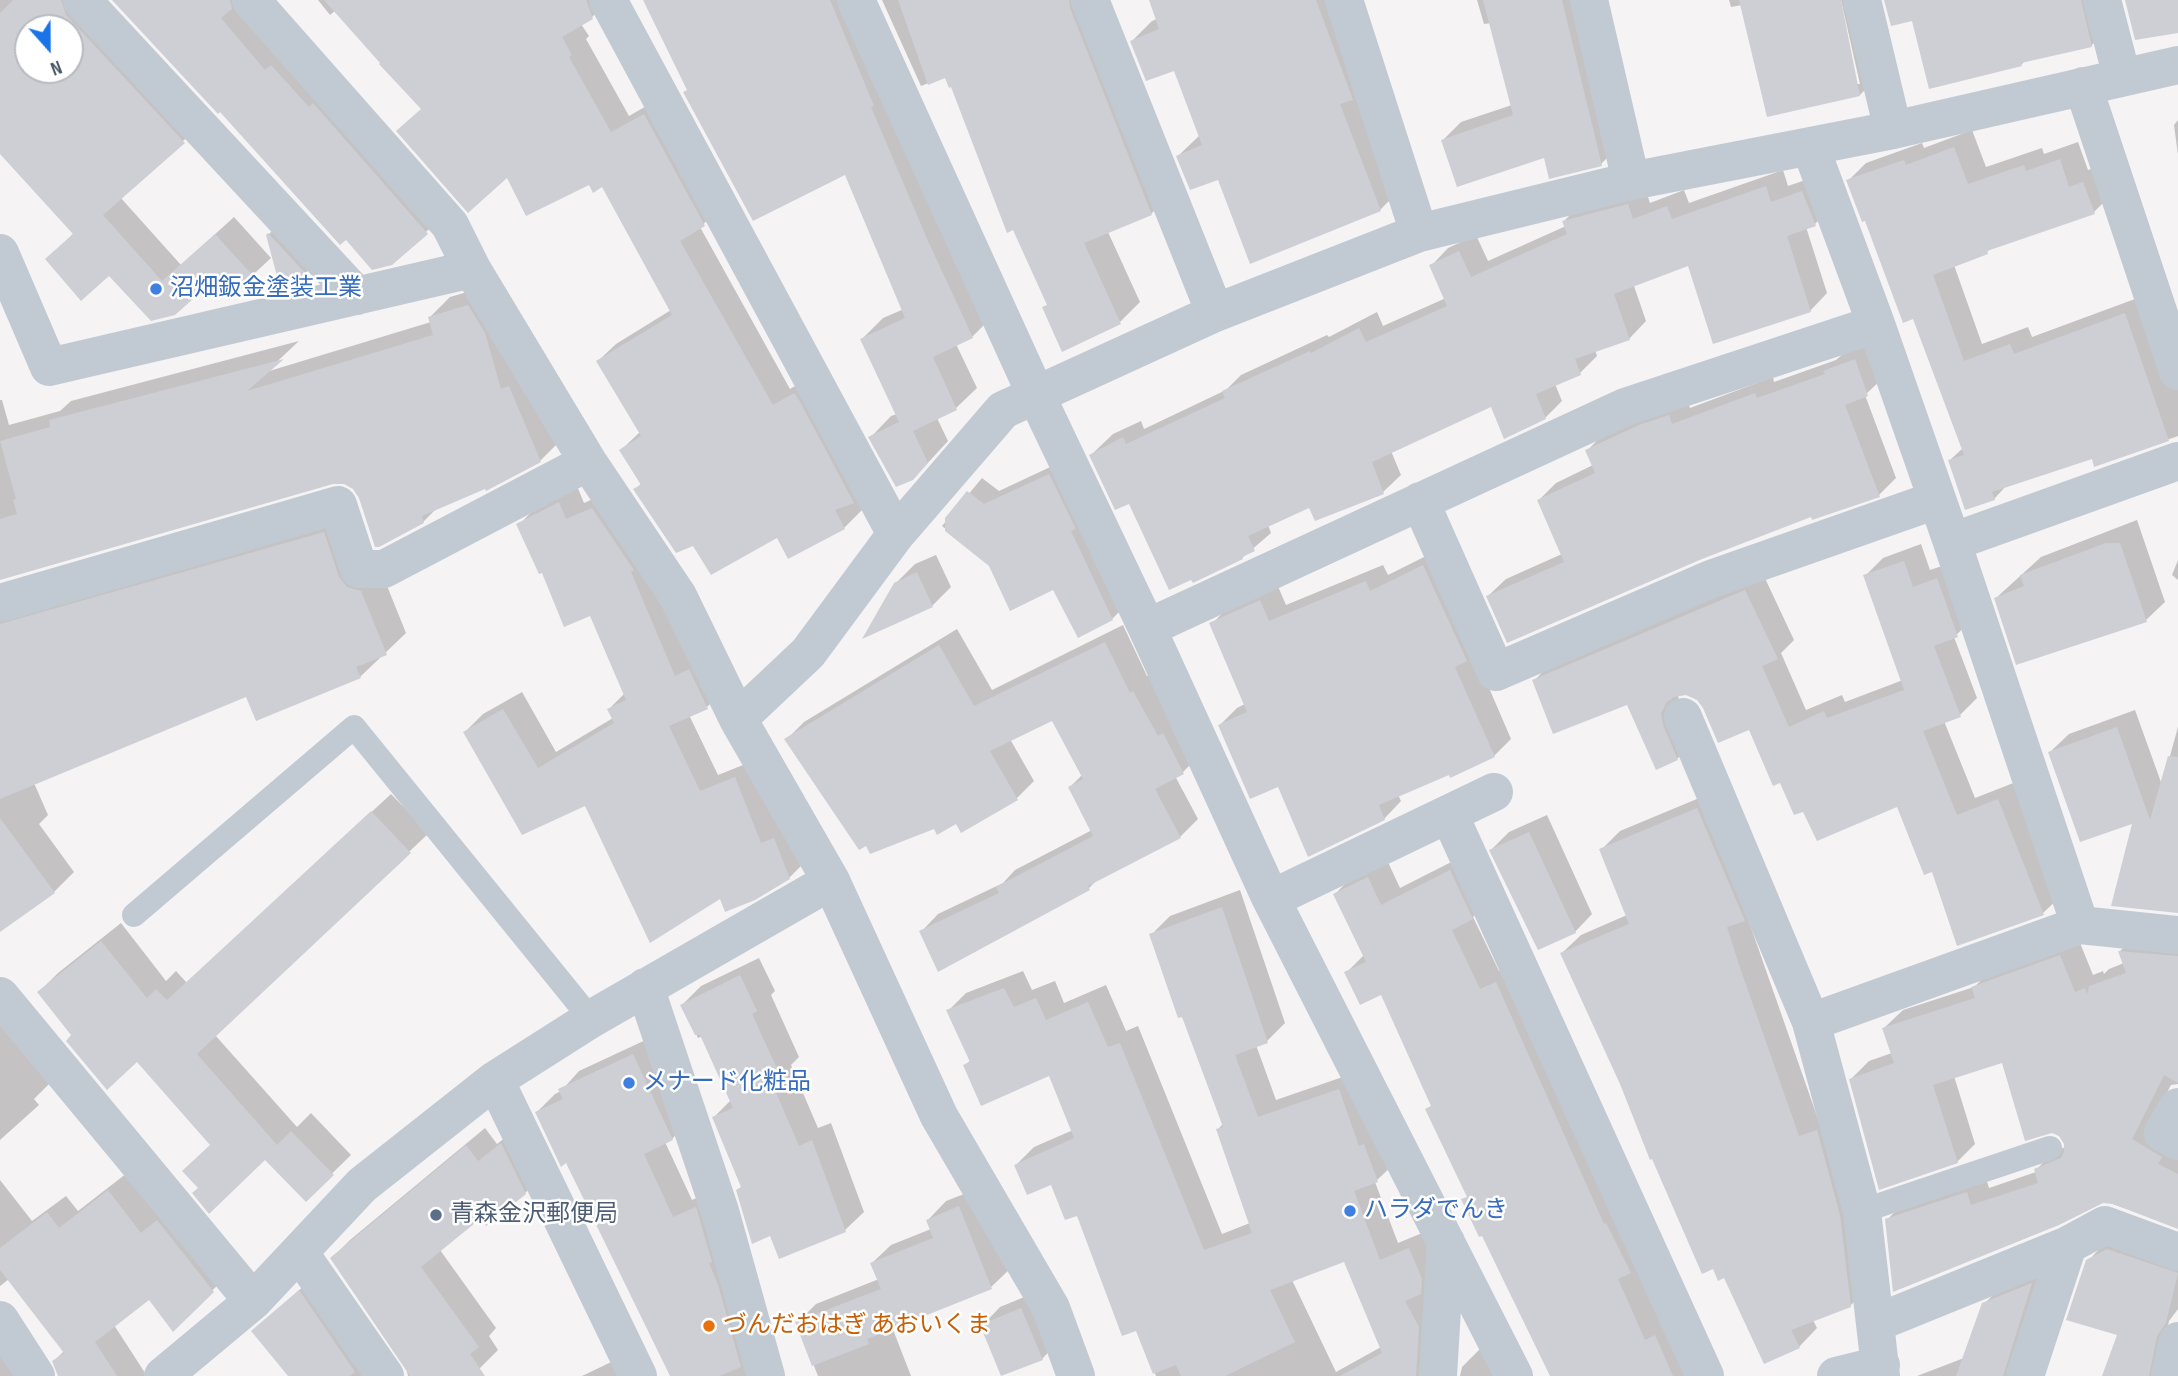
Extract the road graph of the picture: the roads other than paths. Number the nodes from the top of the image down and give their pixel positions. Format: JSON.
{"nodes":[{"id":1,"x":82,"y":0,"type":"edge"},
{"id":2,"x":251,"y":0,"type":"edge"},
{"id":3,"x":608,"y":0,"type":"edge"},
{"id":4,"x":856,"y":0,"type":"edge"},
{"id":5,"x":1090,"y":0,"type":"edge"},
{"id":6,"x":1344,"y":0,"type":"edge"},
{"id":7,"x":1589,"y":0,"type":"edge"},
{"id":8,"x":1862,"y":0,"type":"edge"},
{"id":9,"x":2102,"y":0,"type":"edge"},
{"id":10,"x":2178,"y":65,"type":"edge"},
{"id":11,"x":2122,"y":78,"type":"junction"},
{"id":12,"x":2083,"y":86,"type":"junction"},
{"id":13,"x":1893,"y":130,"type":"junction"},
{"id":14,"x":1810,"y":146,"type":"junction"},
{"id":15,"x":1631,"y":181,"type":"junction"},
{"id":16,"x":1419,"y":233,"type":"junction"},
{"id":17,"x":0,"y":253,"type":"edge"},
{"id":18,"x":472,"y":269,"type":"junction"},
{"id":19,"x":357,"y":296,"type":"junction"},
{"id":20,"x":1215,"y":313,"type":"junction"},
{"id":21,"x":1875,"y":324,"type":"junction"},
{"id":22,"x":2178,"y":372,"type":"edge"},
{"id":23,"x":1036,"y":396,"type":"junction"},
{"id":24,"x":2178,"y":461,"type":"edge"},
{"id":25,"x":587,"y":462,"type":"junction"},
{"id":26,"x":1936,"y":500,"type":"junction"},
{"id":27,"x":1420,"y":501,"type":"junction"},
{"id":28,"x":896,"y":534,"type":"junction"},
{"id":29,"x":1952,"y":542,"type":"junction"},
{"id":30,"x":0,"y":603,"type":"edge"},
{"id":31,"x":1147,"y":628,"type":"junction"},
{"id":32,"x":1683,"y":717,"type":"dead end"},
{"id":33,"x":738,"y":719,"type":"junction"},
{"id":34,"x":1494,"y":792,"type":"dead end"},
{"id":35,"x":1449,"y":814,"type":"junction"},
{"id":36,"x":831,"y":881,"type":"junction"},
{"id":37,"x":1271,"y":899,"type":"junction"},
{"id":38,"x":134,"y":915,"type":"dead end"},
{"id":39,"x":2080,"y":925,"type":"junction"},
{"id":40,"x":2178,"y":935,"type":"edge"},
{"id":41,"x":645,"y":987,"type":"junction"},
{"id":42,"x":0,"y":996,"type":"edge"},
{"id":43,"x":591,"y":1019,"type":"junction"},
{"id":44,"x":1811,"y":1022,"type":"junction"},
{"id":45,"x":495,"y":1080,"type":"junction"},
{"id":46,"x":2178,"y":1107,"type":"edge"},
{"id":47,"x":2178,"y":1141,"type":"edge"},
{"id":48,"x":2050,"y":1148,"type":"dead end"},
{"id":49,"x":1862,"y":1211,"type":"junction"},
{"id":50,"x":1446,"y":1242,"type":"junction"},
{"id":51,"x":2068,"y":1245,"type":"junction"},
{"id":52,"x":299,"y":1252,"type":"junction"},
{"id":53,"x":2178,"y":1252,"type":"edge"},
{"id":54,"x":253,"y":1301,"type":"junction"},
{"id":55,"x":0,"y":1321,"type":"edge"},
{"id":56,"x":1876,"y":1323,"type":"junction"},
{"id":57,"x":2178,"y":1341,"type":"edge"},
{"id":58,"x":1881,"y":1370,"type":"edge"},
{"id":59,"x":174,"y":1373,"type":"edge"},
{"id":60,"x":36,"y":1376,"type":"edge"},
{"id":61,"x":385,"y":1376,"type":"edge"},
{"id":62,"x":638,"y":1376,"type":"edge"},
{"id":63,"x":766,"y":1376,"type":"edge"},
{"id":64,"x":1076,"y":1376,"type":"edge"},
{"id":65,"x":1438,"y":1376,"type":"edge"},
{"id":66,"x":1514,"y":1376,"type":"edge"},
{"id":67,"x":1705,"y":1376,"type":"edge"},
{"id":68,"x":1836,"y":1376,"type":"edge"},
{"id":69,"x":2025,"y":1376,"type":"edge"},
{"id":70,"x":2170,"y":1376,"type":"edge"}],
"edges":[{"from":1,"to":19,"type":"street"},
{"from":2,"to":18,"type":"street"},
{"from":3,"to":28,"type":"street"},
{"from":4,"to":23,"type":"street"},
{"from":5,"to":20,"type":"street"},
{"from":6,"to":16,"type":"street"},
{"from":7,"to":15,"type":"street"},
{"from":8,"to":13,"type":"street"},
{"from":9,"to":11,"type":"street"},
{"from":10,"to":11,"type":"street"},
{"from":11,"to":12,"type":"street"},
{"from":12,"to":13,"type":"street"},
{"from":12,"to":22,"type":"street"},
{"from":13,"to":14,"type":"street"},
{"from":14,"to":15,"type":"street"},
{"from":14,"to":21,"type":"street"},
{"from":15,"to":16,"type":"street"},
{"from":16,"to":20,"type":"street"},
{"from":17,"to":19,"type":"street"},
{"from":18,"to":19,"type":"street"},
{"from":18,"to":25,"type":"street"},
{"from":20,"to":23,"type":"street"},
{"from":21,"to":26,"type":"street"},
{"from":21,"to":27,"type":"street"},
{"from":23,"to":28,"type":"street"},
{"from":23,"to":31,"type":"street"},
{"from":24,"to":29,"type":"street"},
{"from":25,"to":30,"type":"street"},
{"from":25,"to":33,"type":"street"},
{"from":26,"to":27,"type":"street"},
{"from":26,"to":29,"type":"street"},
{"from":27,"to":31,"type":"street"},
{"from":28,"to":33,"type":"street"},
{"from":29,"to":39,"type":"street"},
{"from":31,"to":37,"type":"street"},
{"from":32,"to":44,"type":"street"},
{"from":33,"to":36,"type":"street"},
{"from":34,"to":35,"type":"street"},
{"from":35,"to":37,"type":"street"},
{"from":35,"to":67,"type":"street"},
{"from":36,"to":41,"type":"street"},
{"from":36,"to":64,"type":"street"},
{"from":37,"to":50,"type":"street"},
{"from":38,"to":43,"type":"lane"},
{"from":39,"to":40,"type":"street"},
{"from":39,"to":44,"type":"street"},
{"from":41,"to":43,"type":"street"},
{"from":41,"to":63,"type":"street"},
{"from":42,"to":54,"type":"street"},
{"from":43,"to":45,"type":"street"},
{"from":44,"to":49,"type":"street"},
{"from":45,"to":52,"type":"street"},
{"from":45,"to":62,"type":"street"},
{"from":46,"to":47,"type":"street"},
{"from":48,"to":49,"type":"lane"},
{"from":49,"to":56,"type":"street"},
{"from":50,"to":65,"type":"street"},
{"from":50,"to":66,"type":"street"},
{"from":51,"to":53,"type":"street"},
{"from":51,"to":56,"type":"street"},
{"from":51,"to":69,"type":"street"},
{"from":52,"to":54,"type":"street"},
{"from":52,"to":61,"type":"street"},
{"from":54,"to":59,"type":"street"},
{"from":55,"to":60,"type":"street"},
{"from":56,"to":58,"type":"street"},
{"from":57,"to":70,"type":"street"},
{"from":58,"to":68,"type":"street"}]}
